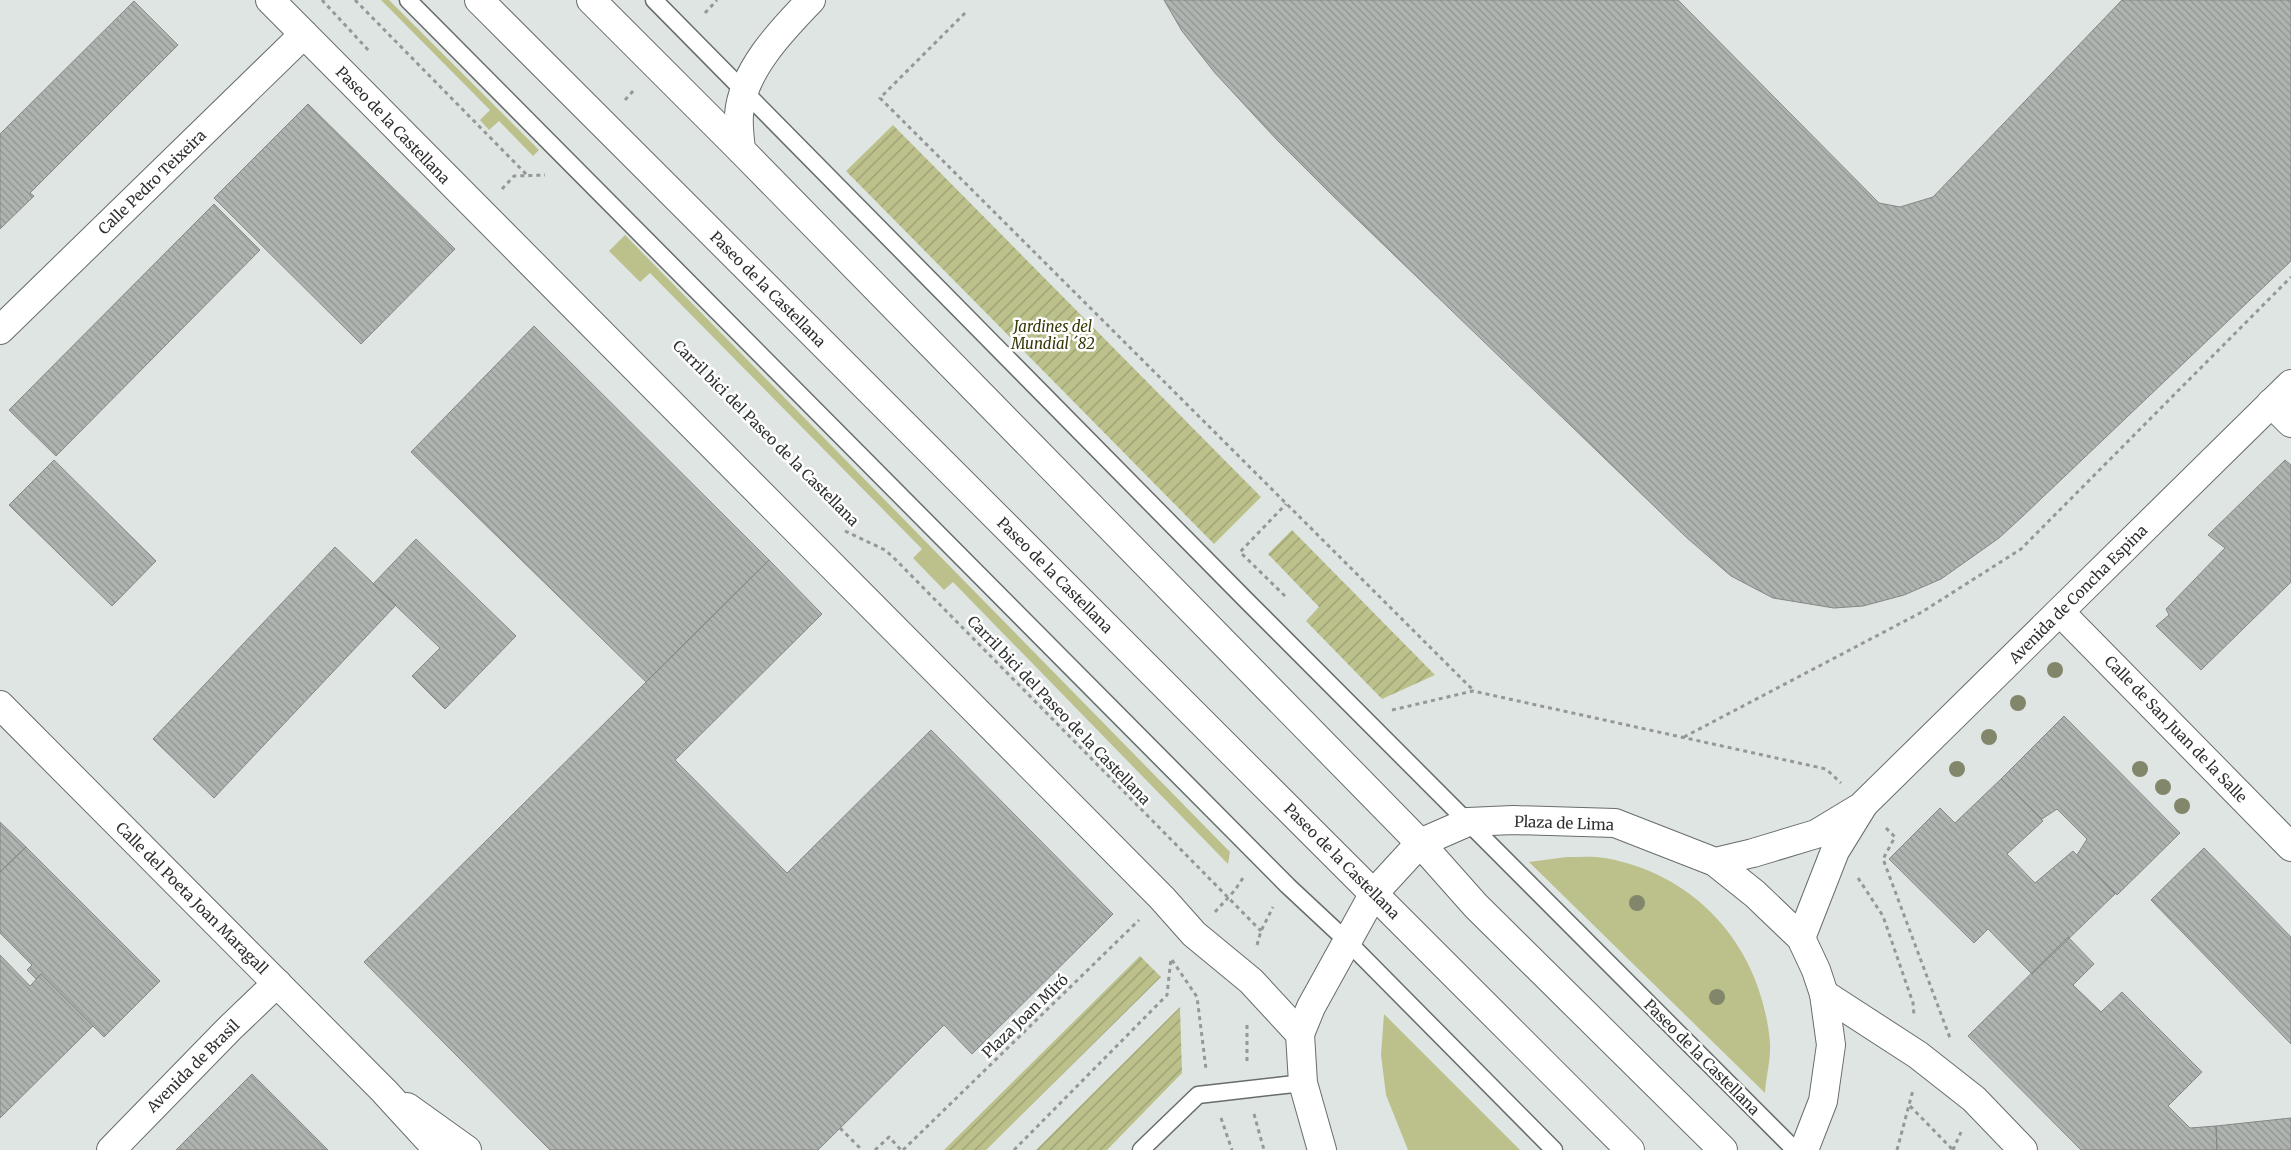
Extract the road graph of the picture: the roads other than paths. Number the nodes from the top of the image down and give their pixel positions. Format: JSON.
{"nodes":[{"id":1,"x":270,"y":0,"type":"edge"},
{"id":2,"x":408,"y":0,"type":"edge"},
{"id":3,"x":480,"y":0,"type":"edge"},
{"id":4,"x":591,"y":0,"type":"edge"},
{"id":5,"x":654,"y":0,"type":"edge"},
{"id":6,"x":811,"y":0,"type":"edge"},
{"id":7,"x":304,"y":34,"type":"junction"},
{"id":8,"x":744,"y":90,"type":"junction"},
{"id":9,"x":741,"y":150,"type":"junction"},
{"id":10,"x":0,"y":330,"type":"edge"},
{"id":11,"x":2291,"y":384,"type":"edge"},
{"id":12,"x":2271,"y":403,"type":"junction"},
{"id":13,"x":2291,"y":423,"type":"edge"},
{"id":14,"x":2060,"y":612,"type":"junction"},
{"id":15,"x":0,"y":705,"type":"edge"},
{"id":16,"x":1864,"y":804,"type":"junction"},
{"id":17,"x":1468,"y":822,"type":"junction"},
{"id":18,"x":1420,"y":843,"type":"junction"},
{"id":19,"x":2291,"y":847,"type":"edge"},
{"id":20,"x":1715,"y":862,"type":"junction"},
{"id":21,"x":1374,"y":893,"type":"junction"},
{"id":22,"x":1801,"y":938,"type":"junction"},
{"id":23,"x":1348,"y":942,"type":"junction"},
{"id":24,"x":277,"y":984,"type":"junction"},
{"id":25,"x":1824,"y":994,"type":"junction"},
{"id":26,"x":1300,"y":1034,"type":"junction"},
{"id":27,"x":1303,"y":1083,"type":"junction"},
{"id":28,"x":384,"y":1091,"type":"junction"},
{"id":29,"x":111,"y":1150,"type":"edge"},
{"id":30,"x":438,"y":1150,"type":"edge"},
{"id":31,"x":467,"y":1150,"type":"edge"},
{"id":32,"x":1141,"y":1150,"type":"edge"},
{"id":33,"x":1322,"y":1150,"type":"edge"},
{"id":34,"x":1554,"y":1150,"type":"edge"},
{"id":35,"x":1630,"y":1150,"type":"edge"},
{"id":36,"x":1723,"y":1150,"type":"edge"},
{"id":37,"x":1795,"y":1150,"type":"edge"},
{"id":38,"x":1804,"y":1150,"type":"edge"},
{"id":39,"x":2023,"y":1150,"type":"edge"}],
"edges":[{"from":1,"to":7,"type":"main road","name":"Paseo de la Castellana"},
{"from":2,"to":23,"type":"lane"},
{"from":3,"to":21,"type":"main road","name":"Paseo de la Castellana"},
{"from":4,"to":9,"type":"main road"},
{"from":5,"to":8,"type":"lane","name":"Paseo de la Castellana"},
{"from":6,"to":8,"type":"main road"},
{"from":7,"to":10,"type":"main road","name":"Calle Pedro Teixeira"},
{"from":7,"to":26,"type":"main road","name":"Paseo de la Castellana"},
{"from":8,"to":9,"type":"main road"},
{"from":8,"to":17,"type":"lane","name":"Paseo de la Castellana"},
{"from":9,"to":18,"type":"main road"},
{"from":11,"to":12,"type":"main road","name":"Avenida de Concha Espina"},
{"from":12,"to":13,"type":"main road"},
{"from":12,"to":14,"type":"main road","name":"Avenida de Concha Espina"},
{"from":14,"to":16,"type":"main road","name":"Avenida de Concha Espina"},
{"from":14,"to":19,"type":"main road","name":"Calle de San Juan de la Salle"},
{"from":15,"to":24,"type":"main road","name":"Calle del Poeta Joan Maragall"},
{"from":16,"to":20,"type":"main road","name":"Avenida de Concha Espina"},
{"from":16,"to":22,"type":"main road","name":"Avenida de Concha Espina"},
{"from":17,"to":18,"type":"main road","name":"Plaza de Lima"},
{"from":17,"to":20,"type":"main road","name":"Plaza de Lima"},
{"from":17,"to":37,"type":"lane","name":"Paseo de la Castellana"},
{"from":18,"to":21,"type":"main road","name":"Plaza de Lima"},
{"from":18,"to":36,"type":"main road"},
{"from":20,"to":22,"type":"main road","name":"Plaza de Lima"},
{"from":21,"to":23,"type":"main road","name":"Plaza de Lima"},
{"from":21,"to":35,"type":"main road","name":"Paseo de la Castellana"},
{"from":22,"to":25,"type":"main road","name":"Plaza de Lima"},
{"from":23,"to":26,"type":"main road","name":"Plaza de Lima"},
{"from":23,"to":34,"type":"lane"},
{"from":24,"to":28,"type":"main road","name":"Calle del Poeta Joan Maragall"},
{"from":24,"to":29,"type":"main road","name":"Avenida de Brasil"},
{"from":25,"to":38,"type":"main road","name":"Plaza de Lima"},
{"from":25,"to":39,"type":"main road"},
{"from":26,"to":27,"type":"main road","name":"Plaza de Lima"},
{"from":27,"to":32,"type":"lane"},
{"from":27,"to":33,"type":"main road","name":"Plaza de Lima"},
{"from":28,"to":30,"type":"main road","name":"Calle del Poeta Joan Maragall"},
{"from":28,"to":31,"type":"main road","name":"Calle del Poeta Joan Maragall"}]}
